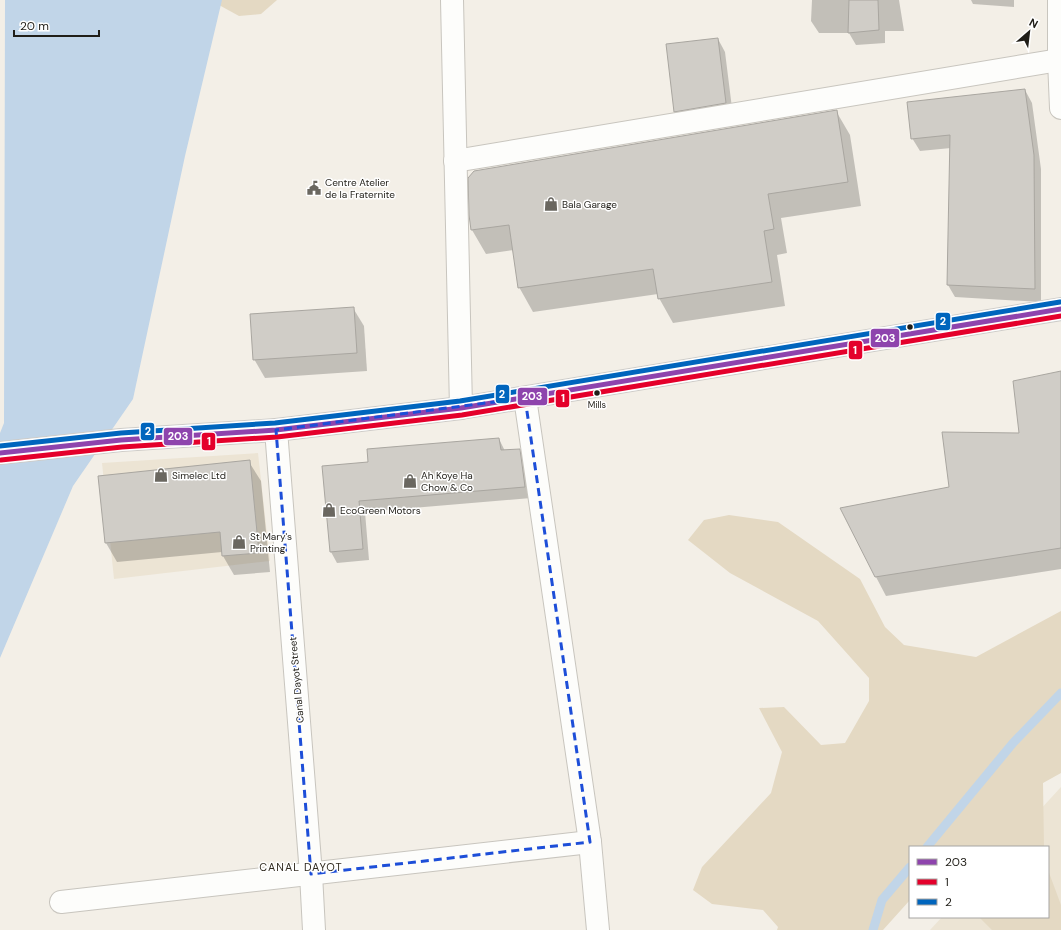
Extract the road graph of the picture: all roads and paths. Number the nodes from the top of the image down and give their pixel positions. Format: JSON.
{"nodes":[{"id":1,"x":452,"y":0,"type":"edge"},
{"id":2,"x":1059,"y":0,"type":"edge"},
{"id":3,"x":1059,"y":60,"type":"junction"},
{"id":4,"x":1061,"y":108,"type":"edge"},
{"id":5,"x":456,"y":161,"type":"junction"},
{"id":6,"x":1061,"y":309,"type":"edge"},
{"id":7,"x":524,"y":398,"type":"junction"},
{"id":8,"x":461,"y":408,"type":"junction"},
{"id":9,"x":276,"y":430,"type":"junction"},
{"id":10,"x":0,"y":453,"type":"edge"},
{"id":11,"x":590,"y":842,"type":"junction"},
{"id":12,"x":311,"y":874,"type":"junction"},
{"id":13,"x":62,"y":902,"type":"dead end"},
{"id":14,"x":314,"y":930,"type":"edge"},
{"id":15,"x":598,"y":930,"type":"edge"}],
"edges":[{"from":1,"to":5,"type":"street"},
{"from":2,"to":3,"type":"street"},
{"from":3,"to":4,"type":"street"},
{"from":3,"to":5,"type":"street"},
{"from":5,"to":8,"type":"street"},
{"from":6,"to":7,"type":"main road"},
{"from":7,"to":8,"type":"main road"},
{"from":7,"to":11,"type":"street"},
{"from":8,"to":9,"type":"main road"},
{"from":9,"to":10,"type":"main road"},
{"from":9,"to":12,"type":"street","name":"Canal Dayot Street"},
{"from":11,"to":12,"type":"street"},
{"from":11,"to":15,"type":"street"},
{"from":12,"to":13,"type":"street"},
{"from":12,"to":14,"type":"street","name":"Canal Dayot Street"}]}
